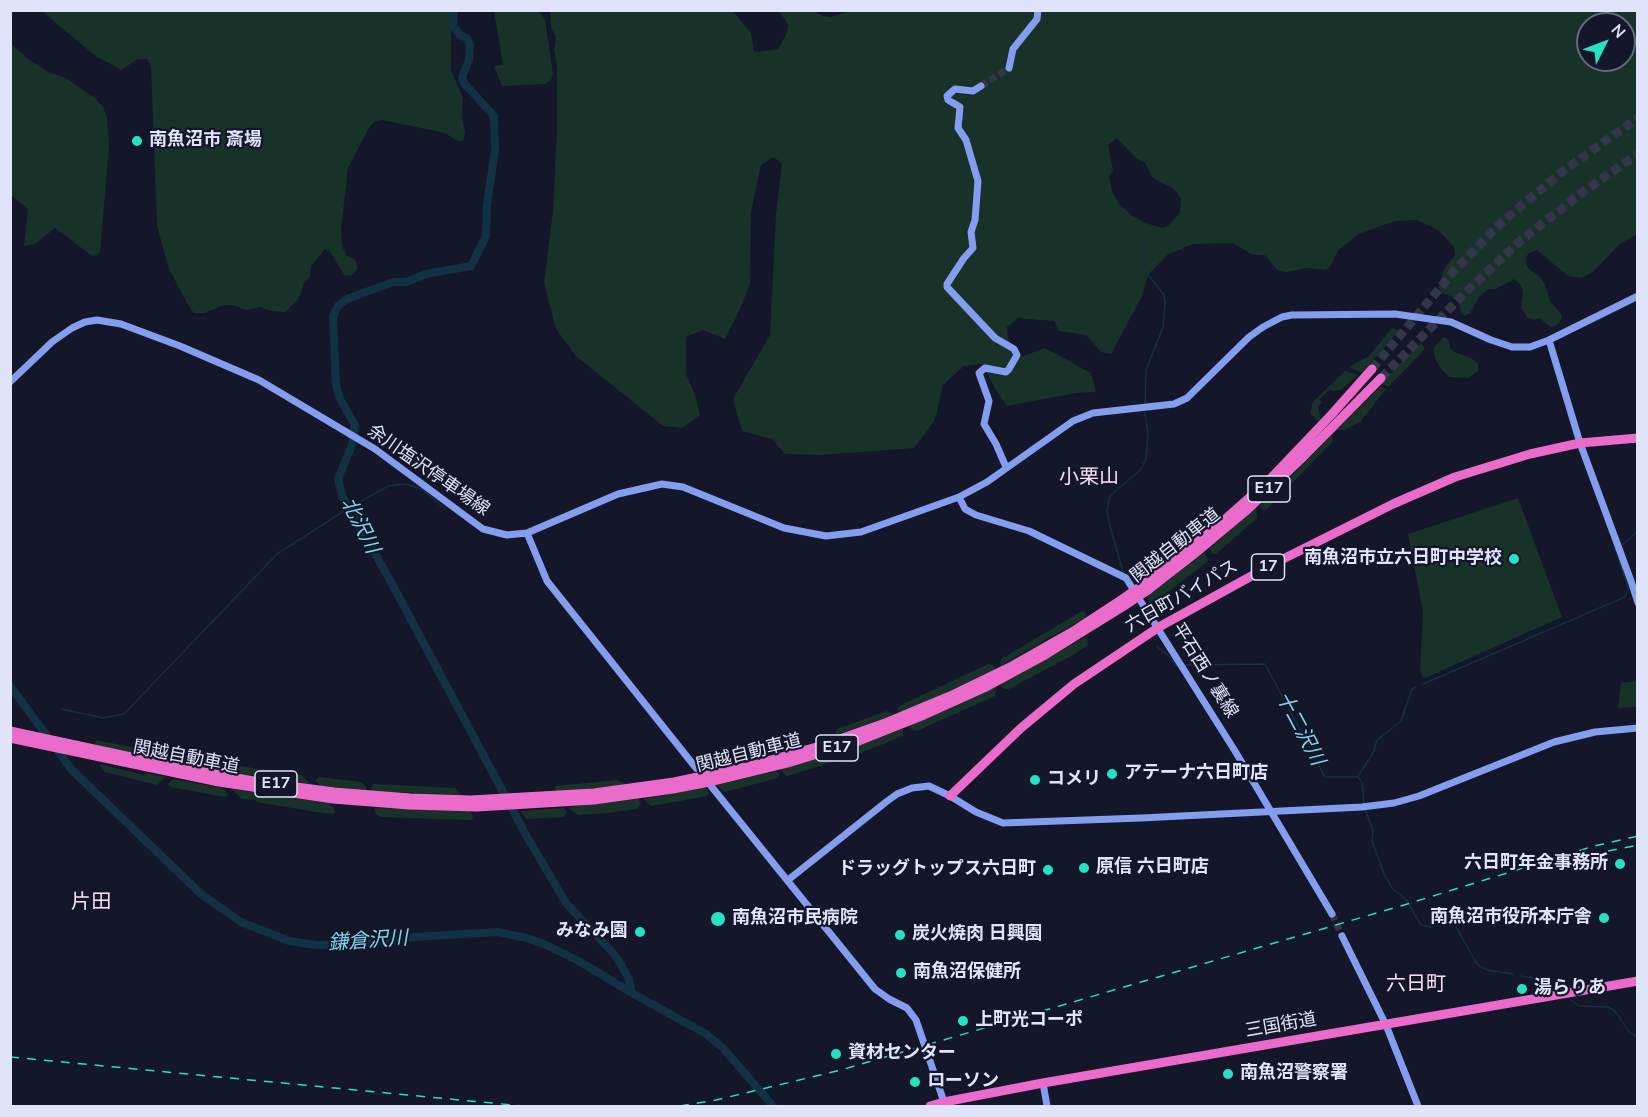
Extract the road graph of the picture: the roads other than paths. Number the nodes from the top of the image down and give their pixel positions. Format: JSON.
{"nodes":[{"id":1,"x":1038,"y":10,"type":"edge"},
{"id":2,"x":1010,"y":69,"type":"tunnel mouth"},
{"id":3,"x":981,"y":87,"type":"tunnel mouth"},
{"id":4,"x":1638,"y":296,"type":"edge"},
{"id":5,"x":1550,"y":340,"type":"junction"},
{"id":6,"x":1371,"y":369,"type":"tunnel mouth"},
{"id":7,"x":1381,"y":378,"type":"tunnel mouth"},
{"id":8,"x":10,"y":382,"type":"edge"},
{"id":9,"x":1638,"y":438,"type":"edge"},
{"id":10,"x":1580,"y":443,"type":"junction"},
{"id":11,"x":1006,"y":468,"type":"junction"},
{"id":12,"x":959,"y":497,"type":"junction"},
{"id":13,"x":527,"y":532,"type":"junction"},
{"id":14,"x":1146,"y":587,"type":"junction"},
{"id":15,"x":1638,"y":603,"type":"edge"},
{"id":16,"x":1159,"y":627,"type":"junction"},
{"id":17,"x":1638,"y":728,"type":"edge"},
{"id":18,"x":10,"y":731,"type":"edge"},
{"id":19,"x":10,"y":738,"type":"edge"},
{"id":20,"x":29,"y":739,"type":"junction"},
{"id":21,"x":696,"y":768,"type":"dead end"},
{"id":22,"x":711,"y":786,"type":"dead end"},
{"id":23,"x":950,"y":796,"type":"junction"},
{"id":24,"x":1271,"y":811,"type":"junction"},
{"id":25,"x":788,"y":880,"type":"junction"},
{"id":26,"x":1332,"y":914,"type":"tunnel mouth"},
{"id":27,"x":1342,"y":936,"type":"tunnel mouth"},
{"id":28,"x":1638,"y":981,"type":"edge"},
{"id":29,"x":1386,"y":1024,"type":"junction"},
{"id":30,"x":1043,"y":1083,"type":"junction"},
{"id":31,"x":944,"y":1102,"type":"junction"},
{"id":32,"x":930,"y":1107,"type":"edge"},
{"id":33,"x":1047,"y":1107,"type":"edge"},
{"id":34,"x":1418,"y":1107,"type":"edge"}],
"edges":[{"from":1,"to":2,"type":"main road"},
{"from":3,"to":11,"type":"main road"},
{"from":4,"to":5,"type":"main road"},
{"from":5,"to":10,"type":"main road"},
{"from":5,"to":11,"type":"main road"},
{"from":6,"to":14,"type":"highway","name":"関越自動車道","number":"E17"},
{"from":7,"to":14,"type":"highway","name":"関越自動車道","number":"E17"},
{"from":8,"to":13,"type":"main road","name":"余川塩沢停車場線"},
{"from":9,"to":10,"type":"highway","name":"六日町バイパス","number":"17"},
{"from":10,"to":15,"type":"main road"},
{"from":10,"to":16,"type":"highway","name":"六日町バイパス","number":"17"},
{"from":11,"to":12,"type":"main road","name":"余川塩沢停車場線"},
{"from":12,"to":13,"type":"main road","name":"余川塩沢停車場線"},
{"from":12,"to":16,"type":"main road","name":"平石西ノ裏線"},
{"from":13,"to":21,"type":"main road"},
{"from":14,"to":20,"type":"highway","name":"関越自動車道","number":"E17","bridge":true},
{"from":16,"to":23,"type":"highway","name":"六日町バイパス","number":"17"},
{"from":16,"to":24,"type":"main road","name":"平石西ノ裏線"},
{"from":17,"to":24,"type":"main road"},
{"from":18,"to":20,"type":"highway","name":"関越自動車道","number":"E17"},
{"from":19,"to":20,"type":"highway","name":"関越自動車道","number":"E17"},
{"from":22,"to":25,"type":"main road"},
{"from":23,"to":24,"type":"main road"},
{"from":23,"to":25,"type":"main road"},
{"from":24,"to":26,"type":"main road","name":"平石西ノ裏線"},
{"from":25,"to":31,"type":"main road"},
{"from":27,"to":29,"type":"main road"},
{"from":28,"to":29,"type":"highway","name":"三国街道"},
{"from":29,"to":30,"type":"highway","name":"三国街道"},
{"from":29,"to":34,"type":"main road"},
{"from":30,"to":31,"type":"highway","name":"三国街道"},
{"from":30,"to":33,"type":"main road"},
{"from":31,"to":32,"type":"highway","name":"三国街道"}]}
